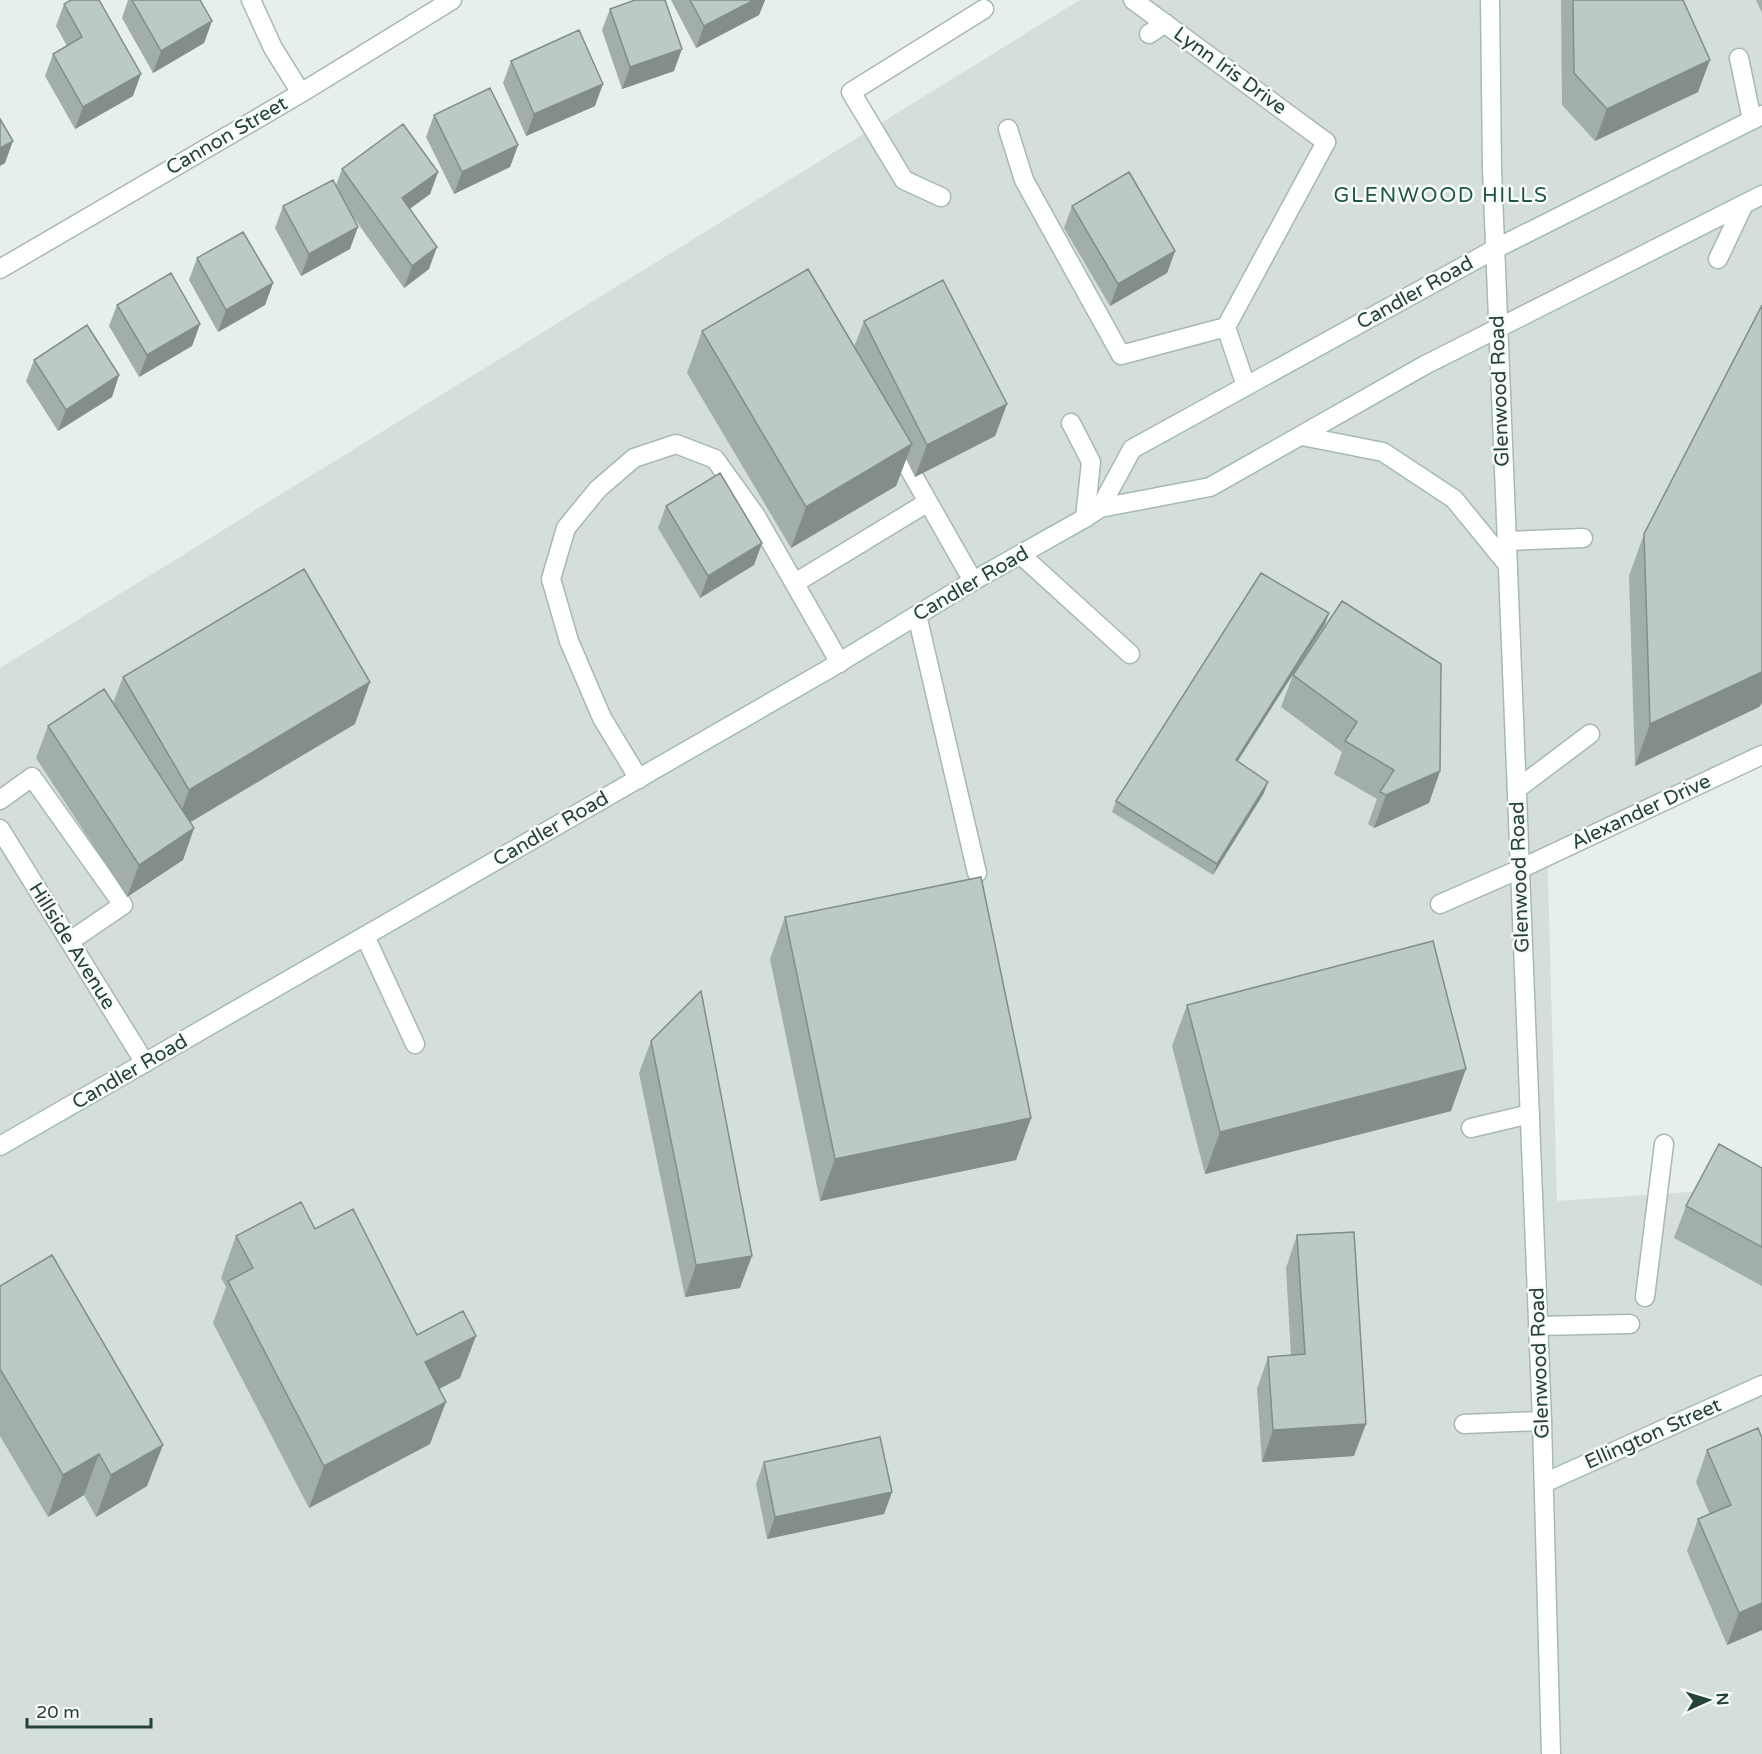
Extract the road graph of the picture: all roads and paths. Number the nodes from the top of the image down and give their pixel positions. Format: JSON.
{"nodes":[{"id":1,"x":251,"y":0,"type":"edge"},
{"id":2,"x":452,"y":0,"type":"edge"},
{"id":3,"x":1133,"y":0,"type":"edge"},
{"id":4,"x":1490,"y":0,"type":"edge"},
{"id":5,"x":984,"y":9,"type":"dead end"},
{"id":6,"x":1165,"y":24,"type":"junction"},
{"id":7,"x":1149,"y":34,"type":"dead end"},
{"id":8,"x":1739,"y":58,"type":"dead end"},
{"id":9,"x":301,"y":93,"type":"junction"},
{"id":10,"x":1757,"y":117,"type":"edge"},
{"id":11,"x":1008,"y":129,"type":"dead end"},
{"id":12,"x":1762,"y":195,"type":"edge"},
{"id":13,"x":941,"y":198,"type":"dead end"},
{"id":14,"x":1744,"y":204,"type":"junction"},
{"id":15,"x":1496,"y":249,"type":"junction"},
{"id":16,"x":1718,"y":259,"type":"dead end"},
{"id":17,"x":0,"y":268,"type":"edge"},
{"id":18,"x":1226,"y":327,"type":"junction"},
{"id":19,"x":1498,"y":330,"type":"junction"},
{"id":20,"x":1246,"y":386,"type":"junction"},
{"id":21,"x":882,"y":422,"type":"edge"},
{"id":22,"x":1071,"y":423,"type":"dead end"},
{"id":23,"x":1302,"y":436,"type":"junction"},
{"id":24,"x":928,"y":502,"type":"junction"},
{"id":25,"x":1093,"y":513,"type":"junction"},
{"id":26,"x":1583,"y":538,"type":"dead end"},
{"id":27,"x":1506,"y":541,"type":"junction"},
{"id":28,"x":1021,"y":555,"type":"junction"},
{"id":29,"x":1509,"y":565,"type":"junction"},
{"id":30,"x":973,"y":581,"type":"junction"},
{"id":31,"x":795,"y":583,"type":"junction"},
{"id":32,"x":917,"y":615,"type":"junction"},
{"id":33,"x":1130,"y":654,"type":"dead end"},
{"id":34,"x":840,"y":663,"type":"junction"},
{"id":35,"x":1590,"y":734,"type":"dead end"},
{"id":36,"x":1762,"y":755,"type":"edge"},
{"id":37,"x":639,"y":779,"type":"junction"},
{"id":38,"x":1517,"y":789,"type":"junction"},
{"id":39,"x":0,"y":800,"type":"edge"},
{"id":40,"x":0,"y":829,"type":"edge"},
{"id":41,"x":1520,"y":869,"type":"junction"},
{"id":42,"x":977,"y":873,"type":"dead end"},
{"id":43,"x":1440,"y":904,"type":"dead end"},
{"id":44,"x":365,"y":936,"type":"junction"},
{"id":45,"x":70,"y":941,"type":"junction"},
{"id":46,"x":415,"y":1044,"type":"dead end"},
{"id":47,"x":145,"y":1063,"type":"junction"},
{"id":48,"x":1530,"y":1114,"type":"junction"},
{"id":49,"x":1471,"y":1128,"type":"dead end"},
{"id":50,"x":1664,"y":1144,"type":"dead end"},
{"id":51,"x":0,"y":1146,"type":"edge"},
{"id":52,"x":1645,"y":1298,"type":"dead end"},
{"id":53,"x":1630,"y":1324,"type":"dead end"},
{"id":54,"x":1538,"y":1326,"type":"junction"},
{"id":55,"x":1762,"y":1385,"type":"edge"},
{"id":56,"x":1542,"y":1421,"type":"junction"},
{"id":57,"x":1464,"y":1424,"type":"dead end"},
{"id":58,"x":1544,"y":1483,"type":"junction"},
{"id":59,"x":1551,"y":1754,"type":"edge"}],
"edges":[{"from":1,"to":9,"type":"main road"},
{"from":2,"to":9,"type":"main road","name":"Cannon Street"},
{"from":3,"to":6,"type":"main road","name":"Lynn Iris Drive"},
{"from":4,"to":15,"type":"main road","name":"Glenwood Road"},
{"from":5,"to":13,"type":"main road"},
{"from":6,"to":7,"type":"main road"},
{"from":6,"to":18,"type":"main road","name":"Lynn Iris Drive"},
{"from":8,"to":10,"type":"main road"},
{"from":9,"to":17,"type":"main road","name":"Cannon Street"},
{"from":10,"to":15,"type":"main road","name":"Candler Road"},
{"from":11,"to":18,"type":"main road"},
{"from":12,"to":14,"type":"main road","name":"Candler Road"},
{"from":14,"to":16,"type":"main road"},
{"from":14,"to":19,"type":"main road","name":"Candler Road"},
{"from":15,"to":19,"type":"main road","name":"Glenwood Road"},
{"from":15,"to":20,"type":"main road","name":"Candler Road"},
{"from":18,"to":20,"type":"main road"},
{"from":19,"to":23,"type":"main road","name":"Candler Road"},
{"from":19,"to":27,"type":"main road","name":"Glenwood Road"},
{"from":20,"to":25,"type":"main road","name":"Candler Road"},
{"from":21,"to":24,"type":"main road"},
{"from":22,"to":25,"type":"main road"},
{"from":23,"to":25,"type":"main road","name":"Candler Road"},
{"from":23,"to":29,"type":"main road"},
{"from":24,"to":30,"type":"main road"},
{"from":24,"to":31,"type":"main road"},
{"from":25,"to":28,"type":"main road","name":"Candler Road"},
{"from":26,"to":27,"type":"main road"},
{"from":27,"to":29,"type":"main road","name":"Glenwood Road"},
{"from":28,"to":30,"type":"main road","name":"Candler Road"},
{"from":28,"to":33,"type":"main road"},
{"from":29,"to":38,"type":"main road","name":"Glenwood Road"},
{"from":30,"to":32,"type":"main road","name":"Candler Road"},
{"from":31,"to":34,"type":"main road"},
{"from":31,"to":37,"type":"main road"},
{"from":32,"to":34,"type":"main road","name":"Candler Road"},
{"from":32,"to":42,"type":"main road"},
{"from":34,"to":37,"type":"main road","name":"Candler Road"},
{"from":35,"to":38,"type":"main road"},
{"from":36,"to":41,"type":"main road","name":"Alexander Drive"},
{"from":37,"to":44,"type":"main road","name":"Candler Road"},
{"from":38,"to":41,"type":"main road","name":"Glenwood Road"},
{"from":39,"to":45,"type":"main road"},
{"from":40,"to":45,"type":"main road","name":"Hillside Avenue"},
{"from":41,"to":43,"type":"main road","name":"Alexander Drive"},
{"from":41,"to":48,"type":"main road","name":"Glenwood Road"},
{"from":44,"to":46,"type":"main road"},
{"from":44,"to":47,"type":"main road","name":"Candler Road"},
{"from":45,"to":47,"type":"main road","name":"Hillside Avenue"},
{"from":47,"to":51,"type":"main road","name":"Candler Road"},
{"from":48,"to":49,"type":"main road"},
{"from":48,"to":54,"type":"main road","name":"Glenwood Road"},
{"from":50,"to":52,"type":"main road"},
{"from":53,"to":54,"type":"main road"},
{"from":54,"to":56,"type":"main road","name":"Glenwood Road"},
{"from":55,"to":58,"type":"main road","name":"Ellington Street"},
{"from":56,"to":57,"type":"main road"},
{"from":56,"to":58,"type":"main road","name":"Glenwood Road"},
{"from":58,"to":59,"type":"main road","name":"Glenwood Road"}]}
